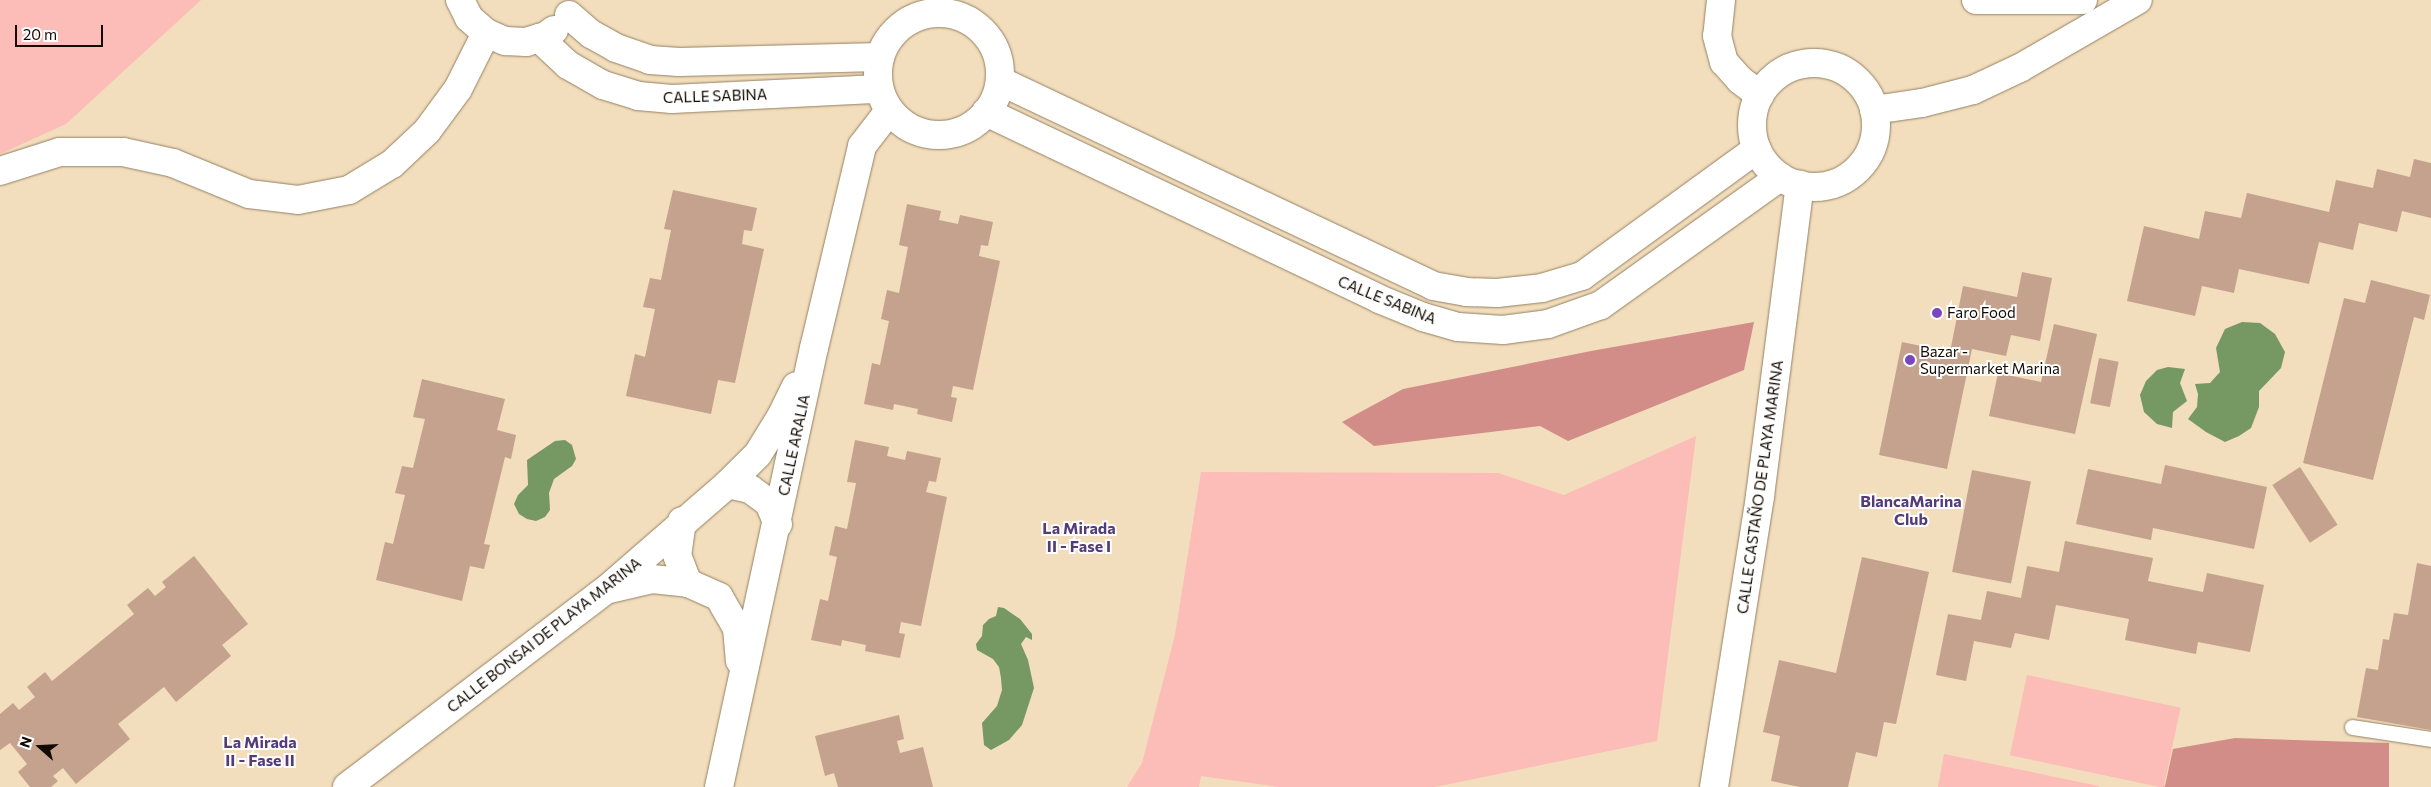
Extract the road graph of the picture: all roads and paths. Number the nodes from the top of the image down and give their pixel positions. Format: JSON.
{"nodes":[{"id":1,"x":460,"y":0,"type":"edge"},
{"id":2,"x":1721,"y":0,"type":"edge"},
{"id":3,"x":1976,"y":0,"type":"edge"},
{"id":4,"x":2083,"y":0,"type":"edge"},
{"id":5,"x":2138,"y":0,"type":"edge"},
{"id":6,"x":573,"y":7,"type":"edge"},
{"id":7,"x":486,"y":33,"type":"junction"},
{"id":8,"x":539,"y":38,"type":"junction"},
{"id":9,"x":880,"y":57,"type":"junction"},
{"id":10,"x":1000,"y":81,"type":"junction"},
{"id":11,"x":1760,"y":95,"type":"junction"},
{"id":12,"x":884,"y":100,"type":"junction"},
{"id":13,"x":1874,"y":110,"type":"junction"},
{"id":14,"x":986,"y":112,"type":"junction"},
{"id":15,"x":1757,"y":149,"type":"junction"},
{"id":16,"x":0,"y":171,"type":"edge"},
{"id":17,"x":1790,"y":181,"type":"junction"},
{"id":18,"x":814,"y":348,"type":"junction"},
{"id":19,"x":728,"y":484,"type":"junction"},
{"id":20,"x":682,"y":521,"type":"junction"},
{"id":21,"x":778,"y":524,"type":"junction"},
{"id":22,"x":766,"y":572,"type":"junction"},
{"id":23,"x":688,"y":583,"type":"junction"},
{"id":24,"x":606,"y":590,"type":"junction"},
{"id":25,"x":718,"y":597,"type":"junction"},
{"id":26,"x":742,"y":678,"type":"junction"},
{"id":27,"x":2352,"y":727,"type":"dead end"},
{"id":28,"x":2431,"y":739,"type":"edge"},
{"id":29,"x":347,"y":787,"type":"edge"},
{"id":30,"x":719,"y":787,"type":"edge"},
{"id":31,"x":1714,"y":787,"type":"edge"}],
"edges":[{"from":1,"to":7,"type":"street"},
{"from":2,"to":11,"type":"street"},
{"from":3,"to":4,"type":"street"},
{"from":5,"to":13,"type":"street"},
{"from":6,"to":8,"type":"street"},
{"from":6,"to":9,"type":"street"},
{"from":7,"to":8,"type":"street"},
{"from":7,"to":16,"type":"street"},
{"from":8,"to":12,"type":"street","name":"CALLE SABINA"},
{"from":9,"to":10,"type":"street"},
{"from":9,"to":12,"type":"street"},
{"from":10,"to":14,"type":"street"},
{"from":10,"to":15,"type":"street","name":"CALLE SABINA"},
{"from":11,"to":13,"type":"street"},
{"from":11,"to":15,"type":"street"},
{"from":12,"to":14,"type":"street"},
{"from":12,"to":18,"type":"street","name":"CALLE ARALIA"},
{"from":13,"to":17,"type":"street"},
{"from":14,"to":17,"type":"street","name":"CALLE SABINA"},
{"from":15,"to":17,"type":"street"},
{"from":17,"to":31,"type":"street","name":"CALLE CASTAÑO DE PLAYA MARINA"},
{"from":18,"to":19,"type":"street","name":"CALLE BONSAI DE PLAYA MARINA"},
{"from":18,"to":21,"type":"street","name":"CALLE ARALIA"},
{"from":19,"to":20,"type":"street","name":"CALLE BONSAI DE PLAYA MARINA"},
{"from":19,"to":21,"type":"street"},
{"from":20,"to":23,"type":"street"},
{"from":20,"to":24,"type":"street","name":"CALLE BONSAI DE PLAYA MARINA"},
{"from":21,"to":22,"type":"street","name":"CALLE ARALIA"},
{"from":22,"to":25,"type":"street"},
{"from":22,"to":26,"type":"street","name":"CALLE ARALIA"},
{"from":23,"to":24,"type":"street"},
{"from":23,"to":25,"type":"street"},
{"from":24,"to":29,"type":"street","name":"CALLE BONSAI DE PLAYA MARINA"},
{"from":25,"to":26,"type":"street"},
{"from":26,"to":30,"type":"street","name":"CALLE ARALIA"},
{"from":27,"to":28,"type":"lane"}]}
